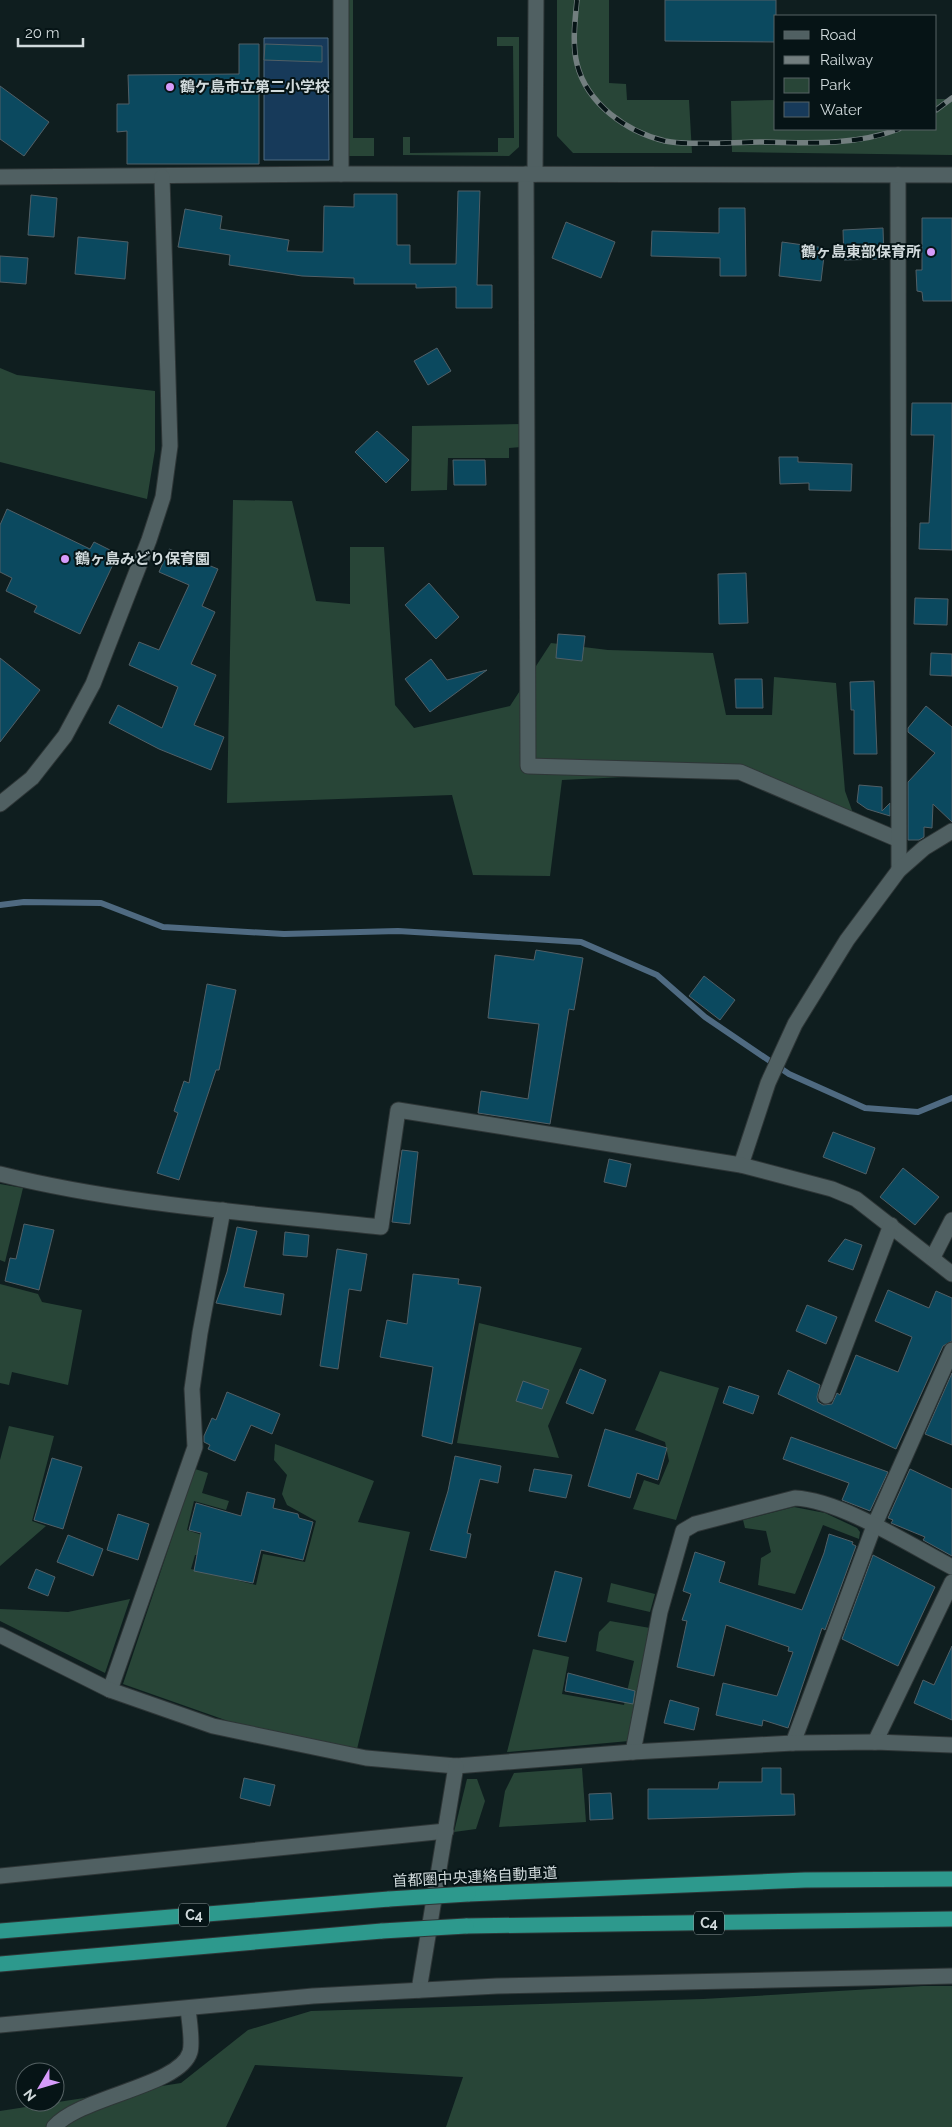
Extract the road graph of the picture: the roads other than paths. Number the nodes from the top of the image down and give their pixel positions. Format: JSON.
{"nodes":[{"id":1,"x":341,"y":0,"type":"edge"},
{"id":2,"x":536,"y":0,"type":"edge"},
{"id":3,"x":341,"y":174,"type":"junction"},
{"id":4,"x":531,"y":174,"type":"junction"},
{"id":5,"x":898,"y":175,"type":"junction"},
{"id":6,"x":952,"y":175,"type":"edge"},
{"id":7,"x":0,"y":177,"type":"edge"},
{"id":8,"x":162,"y":177,"type":"junction"},
{"id":9,"x":0,"y":804,"type":"edge"},
{"id":10,"x":952,"y":831,"type":"edge"},
{"id":11,"x":897,"y":839,"type":"junction"},
{"id":12,"x":899,"y":870,"type":"junction"},
{"id":13,"x":741,"y":1164,"type":"junction"},
{"id":14,"x":0,"y":1174,"type":"edge"},
{"id":15,"x":223,"y":1210,"type":"junction"},
{"id":16,"x":952,"y":1220,"type":"edge"},
{"id":17,"x":891,"y":1225,"type":"junction"},
{"id":18,"x":932,"y":1257,"type":"junction"},
{"id":19,"x":952,"y":1274,"type":"edge"},
{"id":20,"x":952,"y":1350,"type":"edge"},
{"id":21,"x":826,"y":1396,"type":"dead end"},
{"id":22,"x":874,"y":1526,"type":"junction"},
{"id":23,"x":952,"y":1567,"type":"edge"},
{"id":24,"x":952,"y":1582,"type":"edge"},
{"id":25,"x":0,"y":1635,"type":"edge"},
{"id":26,"x":110,"y":1690,"type":"junction"},
{"id":27,"x":875,"y":1742,"type":"junction"},
{"id":28,"x":793,"y":1743,"type":"junction"},
{"id":29,"x":952,"y":1745,"type":"edge"},
{"id":30,"x":633,"y":1752,"type":"junction"},
{"id":31,"x":456,"y":1766,"type":"junction"},
{"id":32,"x":446,"y":1831,"type":"junction"},
{"id":33,"x":0,"y":1876,"type":"edge"},
{"id":34,"x":952,"y":1879,"type":"edge"},
{"id":35,"x":952,"y":1919,"type":"edge"},
{"id":36,"x":0,"y":1931,"type":"edge"},
{"id":37,"x":0,"y":1964,"type":"edge"},
{"id":38,"x":952,"y":1976,"type":"edge"},
{"id":39,"x":419,"y":1990,"type":"junction"},
{"id":40,"x":188,"y":2009,"type":"junction"},
{"id":41,"x":0,"y":2025,"type":"edge"},
{"id":42,"x":54,"y":2127,"type":"edge"}],
"edges":[{"from":1,"to":3,"type":"street"},
{"from":2,"to":4,"type":"street"},
{"from":3,"to":4,"type":"street"},
{"from":3,"to":8,"type":"street"},
{"from":4,"to":5,"type":"street"},
{"from":4,"to":11,"type":"street"},
{"from":5,"to":6,"type":"street"},
{"from":5,"to":11,"type":"street"},
{"from":7,"to":8,"type":"street"},
{"from":8,"to":9,"type":"street"},
{"from":10,"to":12,"type":"street"},
{"from":11,"to":12,"type":"street"},
{"from":12,"to":13,"type":"street"},
{"from":13,"to":15,"type":"street"},
{"from":13,"to":17,"type":"street"},
{"from":14,"to":15,"type":"street"},
{"from":15,"to":26,"type":"street"},
{"from":16,"to":18,"type":"street"},
{"from":17,"to":18,"type":"street"},
{"from":17,"to":21,"type":"street"},
{"from":18,"to":19,"type":"street"},
{"from":20,"to":22,"type":"street"},
{"from":22,"to":23,"type":"street"},
{"from":22,"to":28,"type":"street"},
{"from":22,"to":30,"type":"street"},
{"from":24,"to":27,"type":"street"},
{"from":25,"to":26,"type":"street"},
{"from":26,"to":31,"type":"street"},
{"from":27,"to":28,"type":"street"},
{"from":27,"to":29,"type":"street"},
{"from":28,"to":30,"type":"street"},
{"from":30,"to":31,"type":"street"},
{"from":31,"to":32,"type":"street"},
{"from":32,"to":33,"type":"street"},
{"from":32,"to":39,"type":"street"},
{"from":34,"to":36,"type":"highway","name":"首都圏中央連絡自動車道","number":"C4","bridge":true},
{"from":35,"to":37,"type":"highway","number":"C4","bridge":true},
{"from":38,"to":39,"type":"street"},
{"from":39,"to":40,"type":"street"},
{"from":40,"to":41,"type":"street"},
{"from":40,"to":42,"type":"street"}]}
